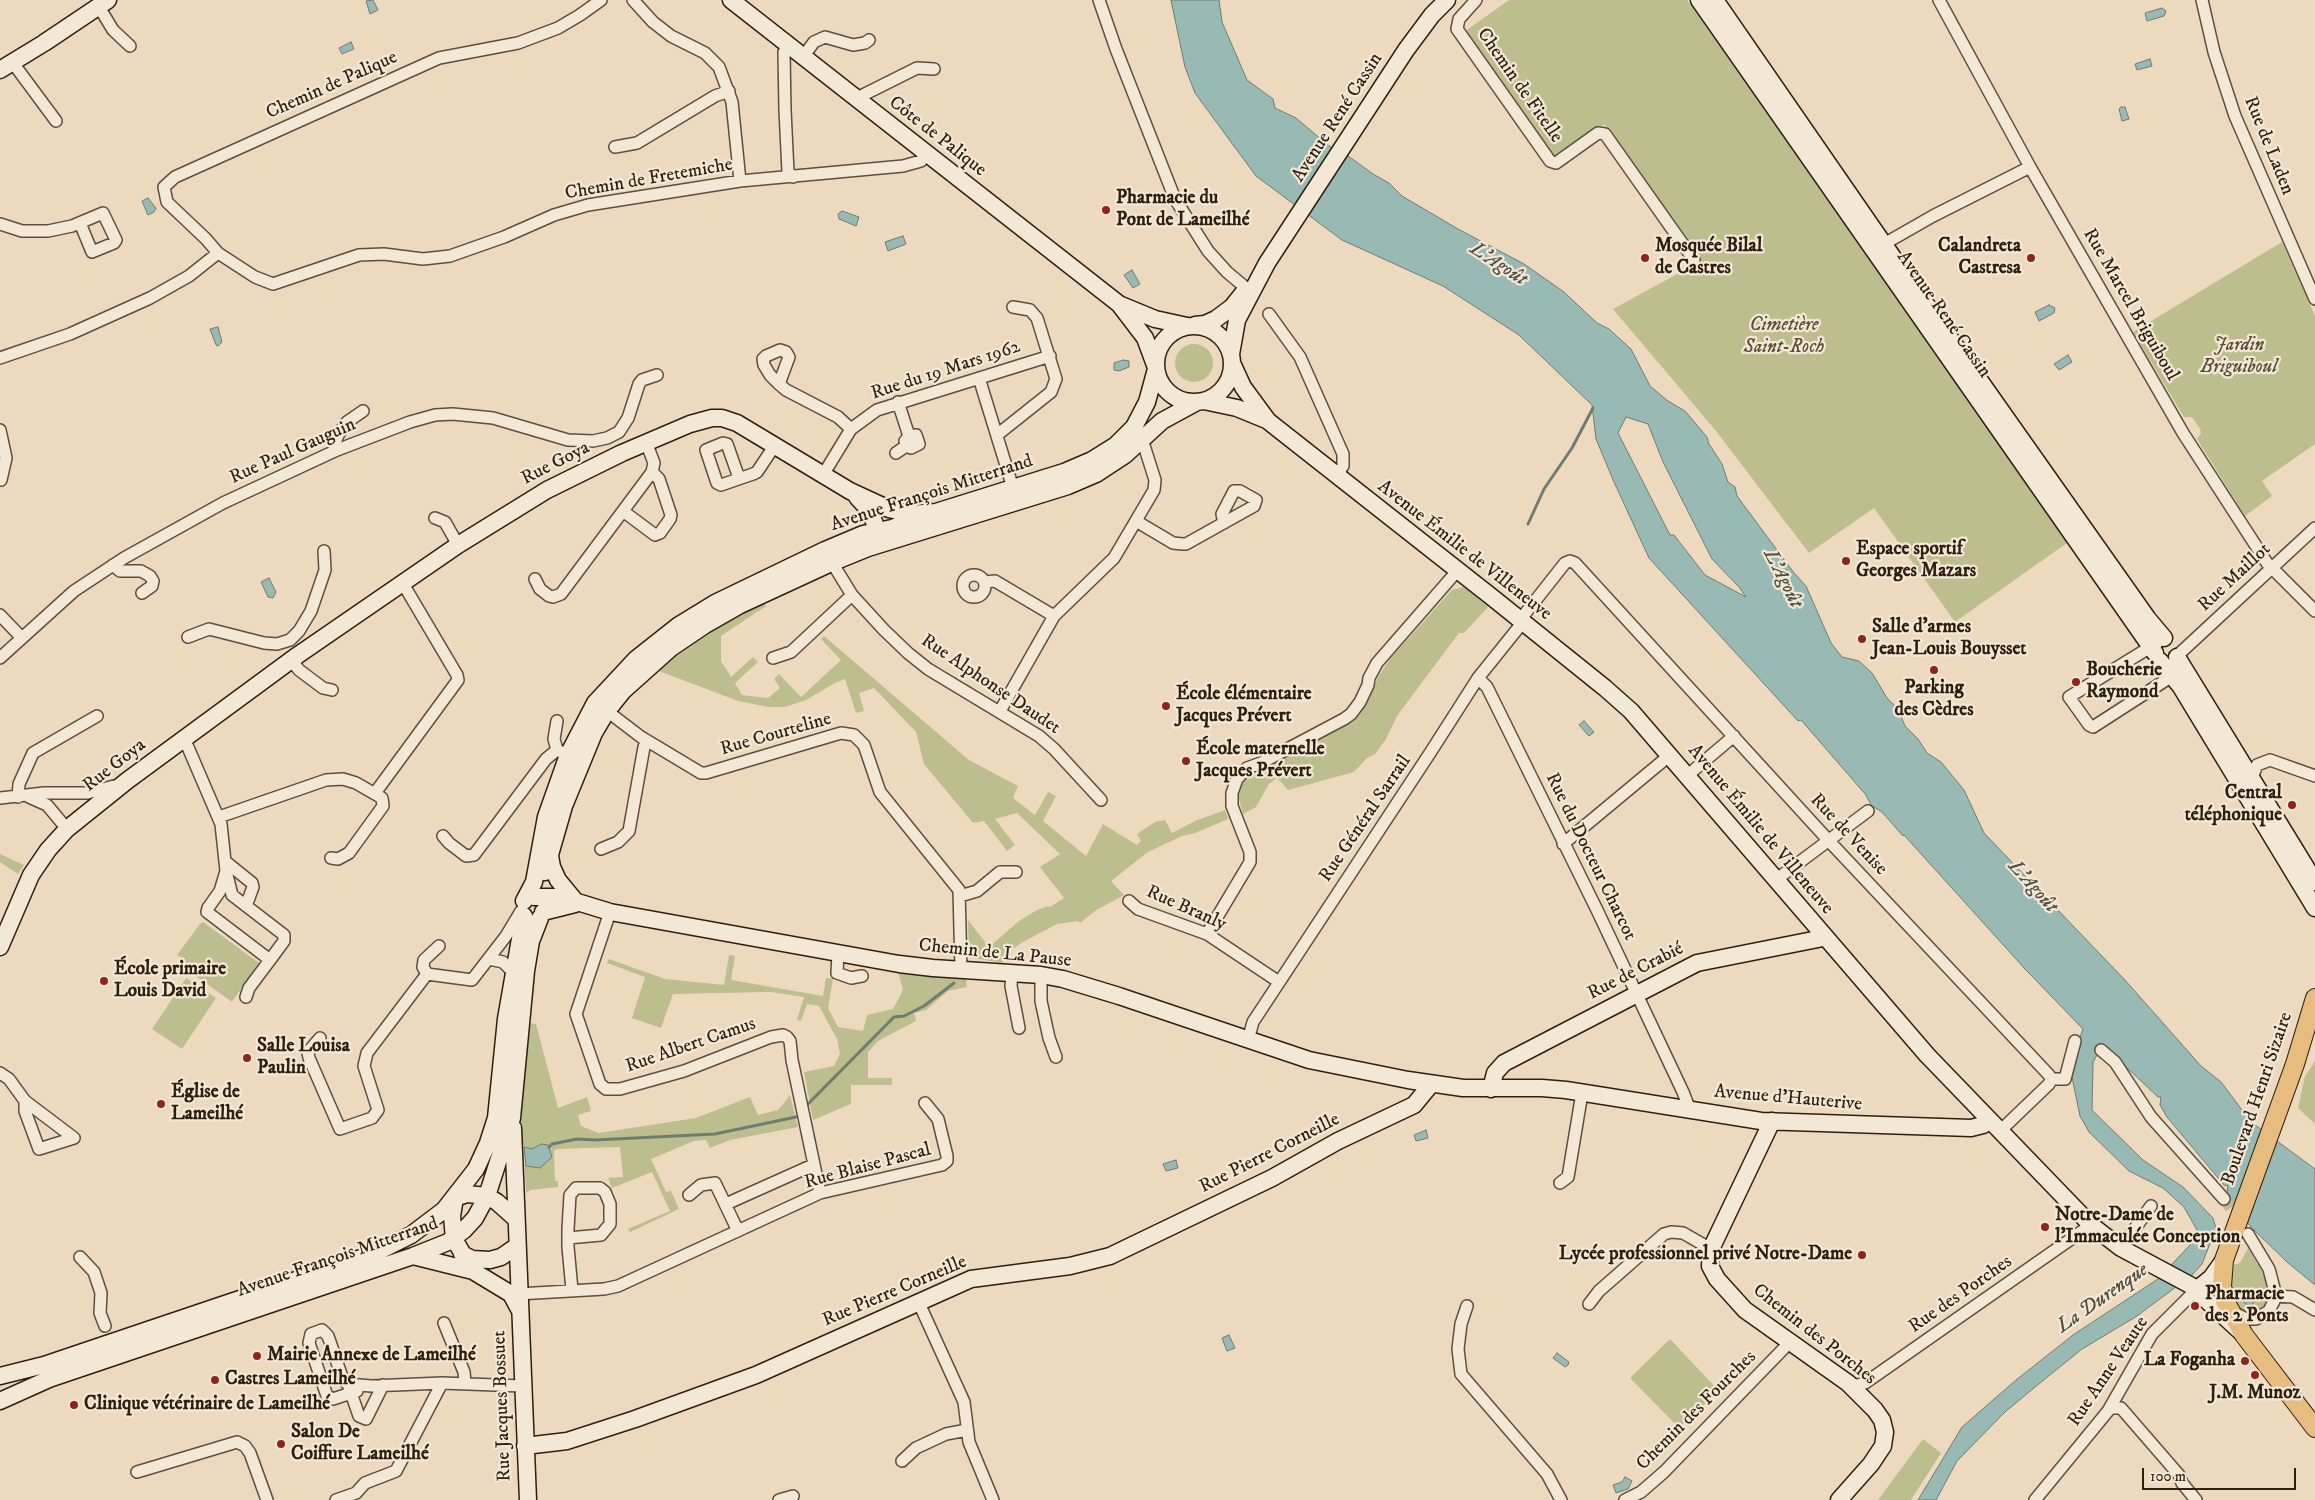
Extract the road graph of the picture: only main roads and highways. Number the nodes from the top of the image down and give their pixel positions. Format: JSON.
{"nodes":[{"id":1,"x":2315,"y":998,"type":"edge"},
{"id":2,"x":2315,"y":1042,"type":"edge"},
{"id":3,"x":2296,"y":1064,"type":"junction"},
{"id":4,"x":2315,"y":1428,"type":"edge"}],
"edges":[{"from":1,"to":3,"type":"main road","name":"Boulevard Henri Sizaire"},
{"from":2,"to":3,"type":"main road"},
{"from":3,"to":4,"type":"main road","name":"Boulevard Henri Sizaire"}]}
